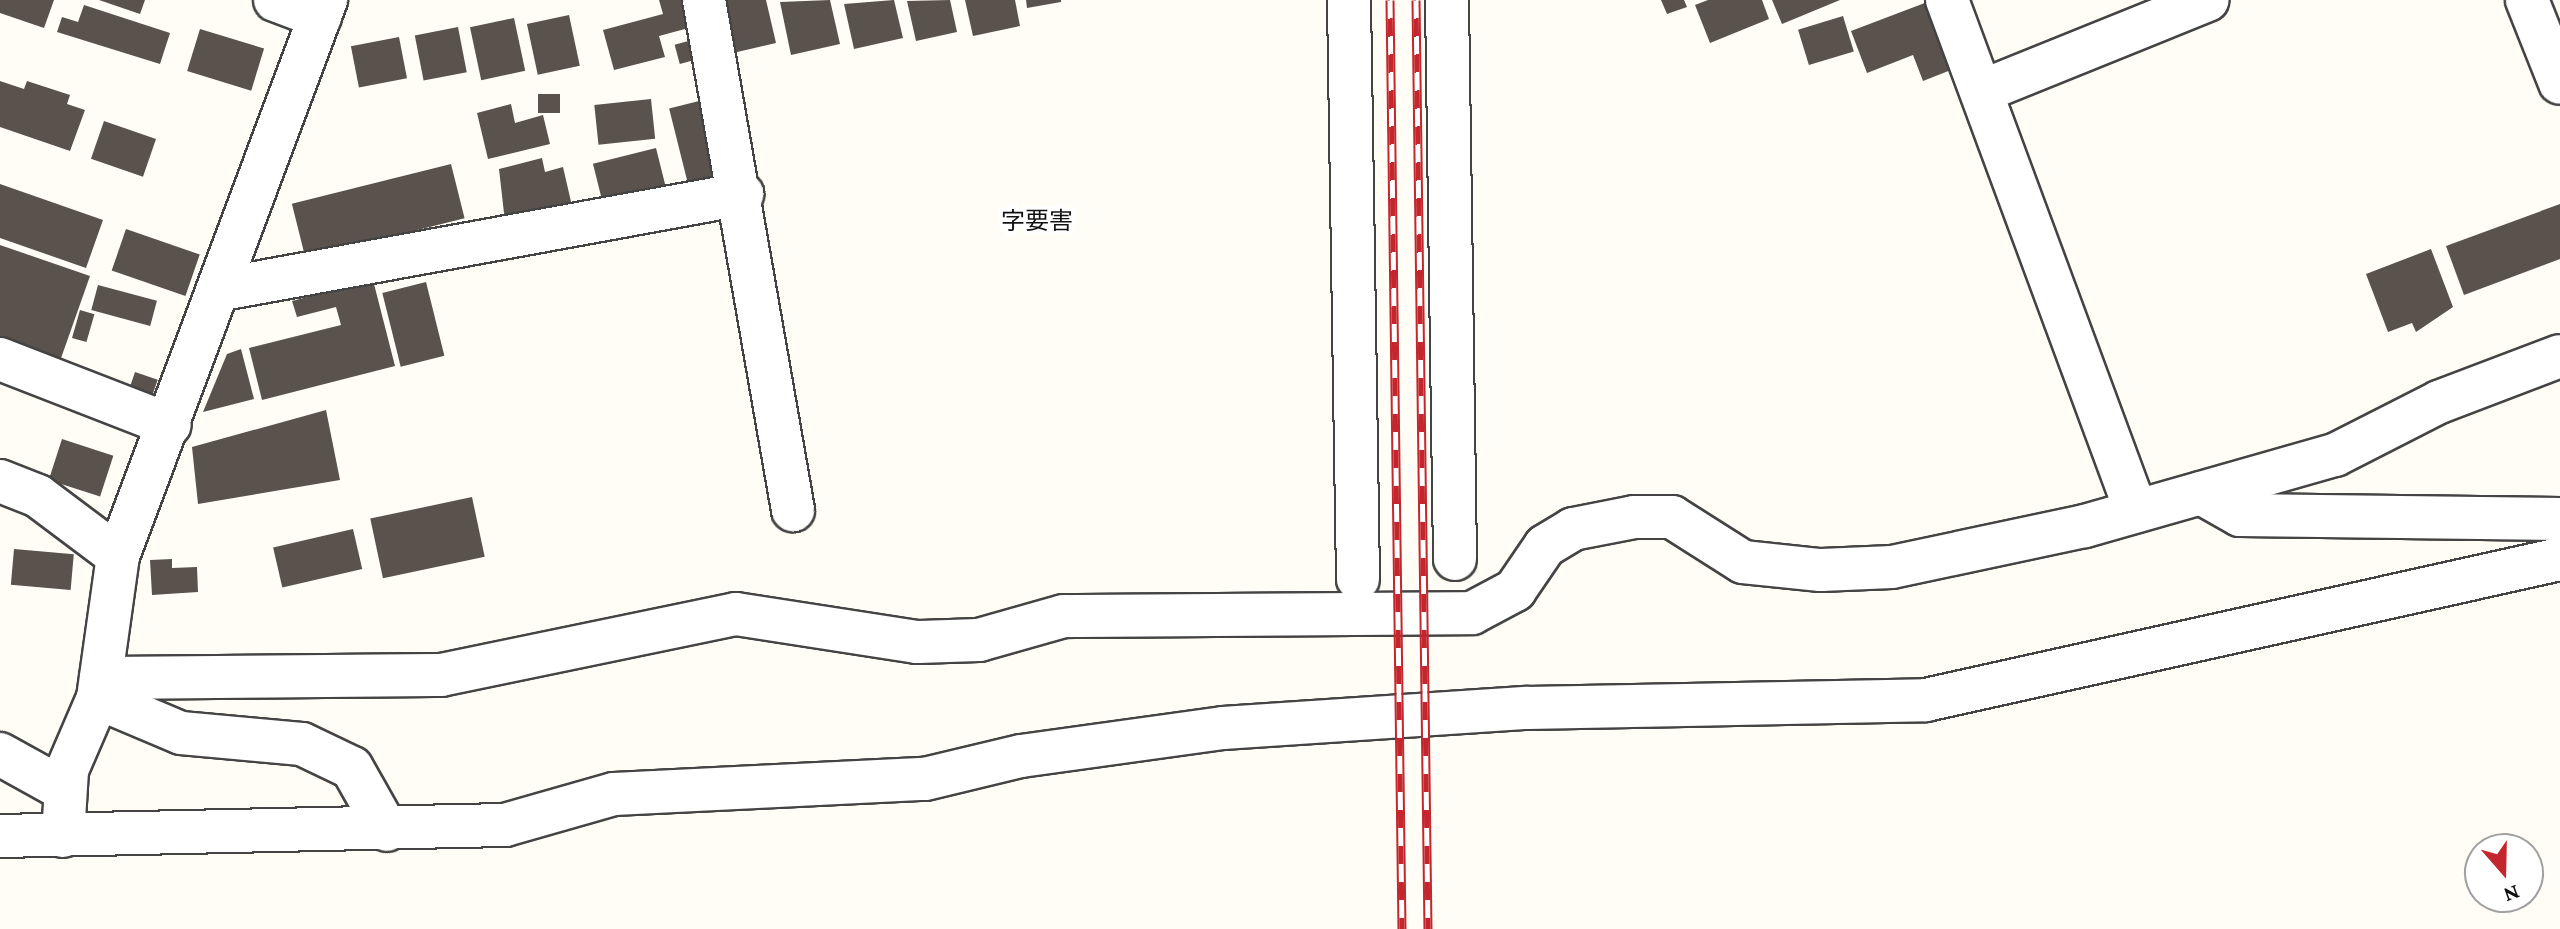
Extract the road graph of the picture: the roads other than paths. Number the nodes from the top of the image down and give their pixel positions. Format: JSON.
{"nodes":[{"id":1,"x":275,"y":0,"type":"edge"},
{"id":2,"x":704,"y":0,"type":"edge"},
{"id":3,"x":1349,"y":0,"type":"edge"},
{"id":4,"x":1447,"y":0,"type":"edge"},
{"id":5,"x":1947,"y":0,"type":"edge"},
{"id":6,"x":2208,"y":0,"type":"edge"},
{"id":7,"x":2527,"y":0,"type":"edge"},
{"id":8,"x":323,"y":8,"type":"edge"},
{"id":9,"x":2560,"y":83,"type":"edge"},
{"id":10,"x":1985,"y":90,"type":"junction"},
{"id":11,"x":742,"y":194,"type":"junction"},
{"id":12,"x":223,"y":289,"type":"junction"},
{"id":13,"x":2560,"y":356,"type":"edge"},
{"id":14,"x":0,"y":359,"type":"edge"},
{"id":15,"x":170,"y":425,"type":"junction"},
{"id":16,"x":0,"y":481,"type":"edge"},
{"id":17,"x":2201,"y":493,"type":"junction"},
{"id":18,"x":793,"y":510,"type":"dead end"},
{"id":19,"x":2136,"y":511,"type":"junction"},
{"id":20,"x":2560,"y":519,"type":"edge"},
{"id":21,"x":118,"y":556,"type":"junction"},
{"id":22,"x":1455,"y":559,"type":"dead end"},
{"id":23,"x":2560,"y":559,"type":"edge"},
{"id":24,"x":1358,"y":579,"type":"dead end"},
{"id":25,"x":100,"y":688,"type":"junction"},
{"id":26,"x":0,"y":754,"type":"edge"},
{"id":27,"x":65,"y":790,"type":"junction"},
{"id":28,"x":387,"y":830,"type":"junction"},
{"id":29,"x":0,"y":836,"type":"edge"},
{"id":30,"x":63,"y":836,"type":"junction"}],
"edges":[{"from":1,"to":8,"type":"street"},
{"from":2,"to":11,"type":"street"},
{"from":3,"to":24,"type":"street"},
{"from":4,"to":22,"type":"street"},
{"from":5,"to":10,"type":"street"},
{"from":6,"to":10,"type":"street"},
{"from":7,"to":9,"type":"street"},
{"from":8,"to":12,"type":"street"},
{"from":10,"to":19,"type":"street"},
{"from":11,"to":12,"type":"street"},
{"from":11,"to":18,"type":"street"},
{"from":12,"to":15,"type":"street"},
{"from":13,"to":17,"type":"street"},
{"from":14,"to":15,"type":"street"},
{"from":15,"to":21,"type":"street"},
{"from":16,"to":21,"type":"street"},
{"from":17,"to":19,"type":"street"},
{"from":17,"to":20,"type":"street"},
{"from":19,"to":25,"type":"street"},
{"from":21,"to":25,"type":"street"},
{"from":23,"to":28,"type":"street"},
{"from":25,"to":27,"type":"street"},
{"from":25,"to":28,"type":"street"},
{"from":26,"to":27,"type":"street"},
{"from":27,"to":30,"type":"street"},
{"from":28,"to":30,"type":"street"},
{"from":29,"to":30,"type":"street"}]}
